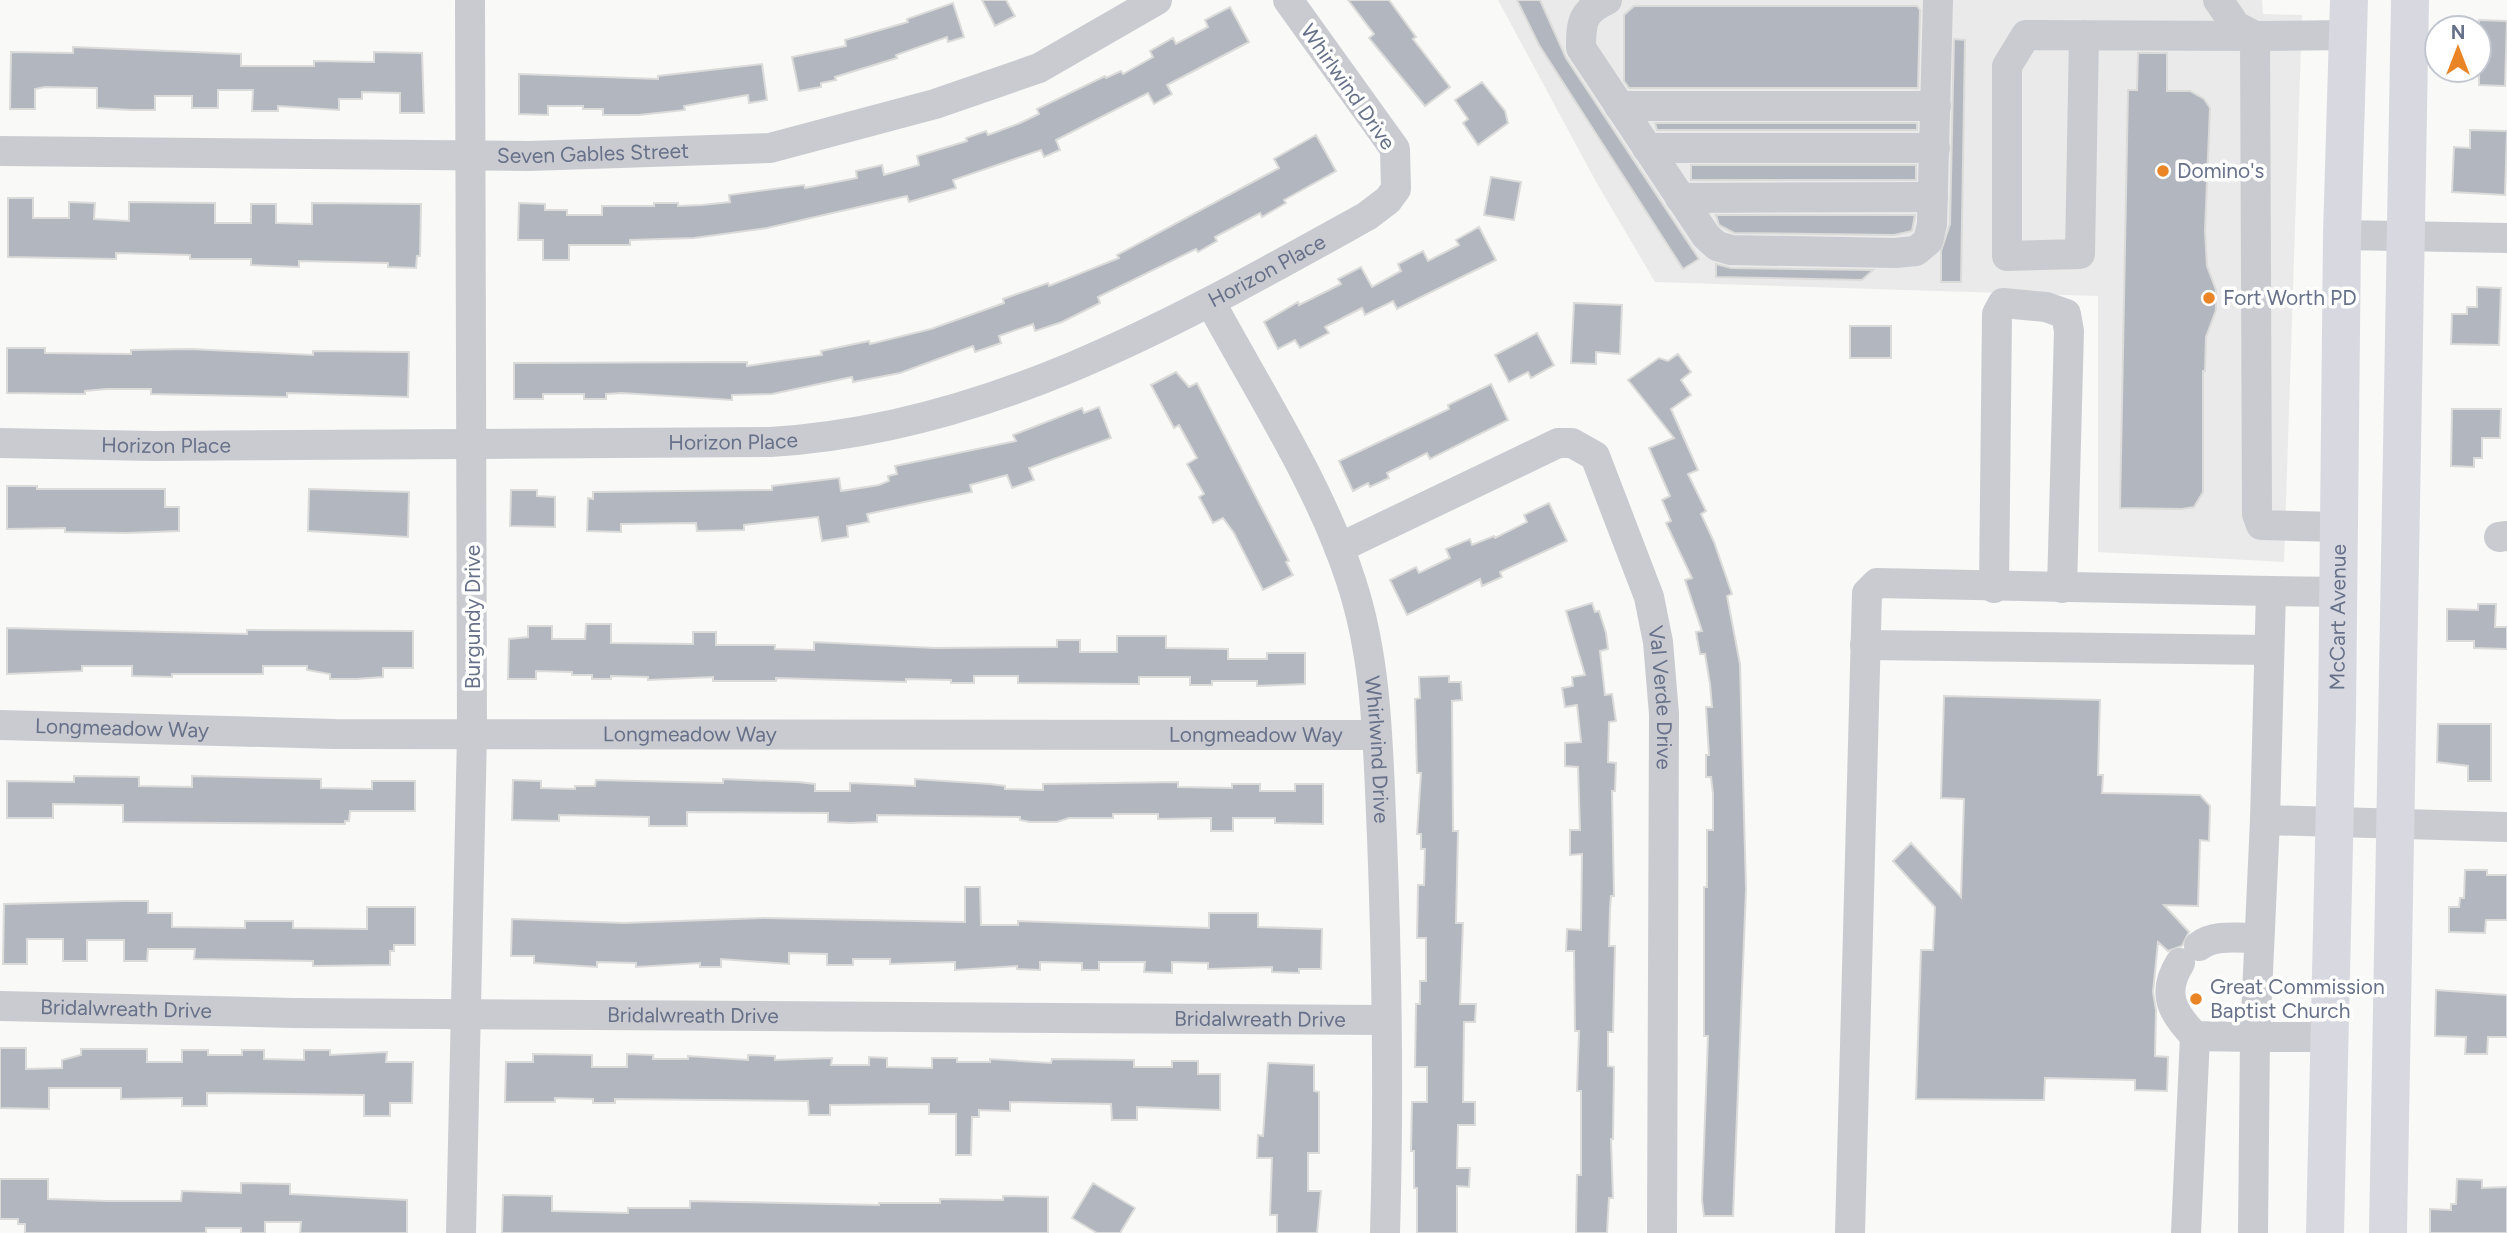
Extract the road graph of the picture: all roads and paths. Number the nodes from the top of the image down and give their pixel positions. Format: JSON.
{"nodes":[{"id":1,"x":470,"y":0,"type":"edge"},
{"id":2,"x":1157,"y":0,"type":"edge"},
{"id":3,"x":1288,"y":0,"type":"edge"},
{"id":4,"x":1607,"y":0,"type":"edge"},
{"id":5,"x":1938,"y":0,"type":"edge"},
{"id":6,"x":2218,"y":0,"type":"edge"},
{"id":7,"x":2410,"y":0,"type":"edge"},
{"id":8,"x":2349,"y":17,"type":"edge"},
{"id":9,"x":2084,"y":35,"type":"junction"},
{"id":10,"x":2255,"y":36,"type":"junction"},
{"id":11,"x":1619,"y":106,"type":"junction"},
{"id":12,"x":1937,"y":107,"type":"junction"},
{"id":13,"x":1647,"y":148,"type":"junction"},
{"id":14,"x":1935,"y":148,"type":"junction"},
{"id":15,"x":0,"y":151,"type":"edge"},
{"id":16,"x":472,"y":155,"type":"junction"},
{"id":17,"x":1398,"y":178,"type":"joint"},
{"id":18,"x":1933,"y":197,"type":"junction"},
{"id":19,"x":1680,"y":198,"type":"junction"},
{"id":20,"x":2342,"y":235,"type":"junction"},
{"id":21,"x":2406,"y":236,"type":"junction"},
{"id":22,"x":2507,"y":238,"type":"edge"},
{"id":23,"x":1211,"y":303,"type":"junction"},
{"id":24,"x":474,"y":442,"type":"junction"},
{"id":25,"x":0,"y":443,"type":"edge"},
{"id":26,"x":2339,"y":527,"type":"junction"},
{"id":27,"x":1339,"y":548,"type":"junction"},
{"id":28,"x":1994,"y":588,"type":"junction"},
{"id":29,"x":2062,"y":589,"type":"junction"},
{"id":30,"x":2271,"y":591,"type":"junction"},
{"id":31,"x":2338,"y":592,"type":"junction"},
{"id":32,"x":1865,"y":645,"type":"junction"},
{"id":33,"x":2269,"y":650,"type":"junction"},
{"id":34,"x":0,"y":725,"type":"edge"},
{"id":35,"x":472,"y":734,"type":"junction"},
{"id":36,"x":1377,"y":734,"type":"junction"},
{"id":37,"x":2265,"y":820,"type":"junction"},
{"id":38,"x":2334,"y":823,"type":"junction"},
{"id":39,"x":2395,"y":825,"type":"junction"},
{"id":40,"x":2507,"y":827,"type":"edge"},
{"id":41,"x":2258,"y":938,"type":"junction"},
{"id":42,"x":0,"y":1006,"type":"edge"},
{"id":43,"x":466,"y":1012,"type":"junction"},
{"id":44,"x":1385,"y":1020,"type":"junction"},
{"id":45,"x":2195,"y":1036,"type":"junction"},
{"id":46,"x":2255,"y":1037,"type":"junction"},
{"id":47,"x":2330,"y":1037,"type":"junction"},
{"id":48,"x":461,"y":1233,"type":"edge"},
{"id":49,"x":1385,"y":1233,"type":"edge"},
{"id":50,"x":1662,"y":1233,"type":"edge"},
{"id":51,"x":1850,"y":1233,"type":"edge"},
{"id":52,"x":2186,"y":1233,"type":"edge"},
{"id":53,"x":2253,"y":1233,"type":"edge"},
{"id":54,"x":2325,"y":1233,"type":"edge"},
{"id":55,"x":2388,"y":1233,"type":"edge"}],
"edges":[{"from":1,"to":16,"type":"street","name":"Burgundy Drive"},
{"from":2,"to":16,"type":"street","name":"Seven Gables Street"},
{"from":3,"to":17,"type":"street","name":"Whirlwind Drive"},
{"from":4,"to":11,"type":"street"},
{"from":5,"to":12,"type":"street"},
{"from":6,"to":10,"type":"street"},
{"from":7,"to":21,"type":"main road"},
{"from":8,"to":10,"type":"street"},
{"from":8,"to":20,"type":"main road","name":"McCart Avenue"},
{"from":9,"to":9,"type":"street"},
{"from":9,"to":10,"type":"street"},
{"from":10,"to":26,"type":"street"},
{"from":11,"to":12,"type":"street"},
{"from":11,"to":13,"type":"street"},
{"from":12,"to":14,"type":"street"},
{"from":13,"to":14,"type":"street"},
{"from":13,"to":19,"type":"street"},
{"from":14,"to":18,"type":"street"},
{"from":15,"to":16,"type":"street","name":"Seven Gables Street"},
{"from":16,"to":24,"type":"street","name":"Burgundy Drive"},
{"from":17,"to":23,"type":"street","name":"Horizon Place"},
{"from":18,"to":19,"type":"street"},
{"from":18,"to":19,"type":"street"},
{"from":20,"to":21,"type":"street"},
{"from":20,"to":26,"type":"main road","name":"McCart Avenue"},
{"from":21,"to":22,"type":"street"},
{"from":21,"to":39,"type":"main road"},
{"from":23,"to":24,"type":"street","name":"Horizon Place"},
{"from":23,"to":27,"type":"street","name":"Whirlwind Drive"},
{"from":24,"to":25,"type":"street","name":"Horizon Place"},
{"from":24,"to":35,"type":"street","name":"Burgundy Drive"},
{"from":26,"to":31,"type":"main road","name":"McCart Avenue"},
{"from":27,"to":36,"type":"street","name":"Whirlwind Drive"},
{"from":27,"to":50,"type":"street","name":"Val Verde Drive"},
{"from":28,"to":29,"type":"street"},
{"from":28,"to":29,"type":"street"},
{"from":28,"to":32,"type":"street"},
{"from":29,"to":30,"type":"street"},
{"from":30,"to":31,"type":"street"},
{"from":30,"to":33,"type":"street"},
{"from":31,"to":38,"type":"main road","name":"McCart Avenue"},
{"from":32,"to":33,"type":"street"},
{"from":32,"to":51,"type":"street"},
{"from":33,"to":37,"type":"street"},
{"from":34,"to":35,"type":"street","name":"Longmeadow Way"},
{"from":35,"to":36,"type":"street","name":"Longmeadow Way"},
{"from":35,"to":43,"type":"street","name":"Burgundy Drive"},
{"from":36,"to":44,"type":"street","name":"Whirlwind Drive"},
{"from":37,"to":38,"type":"street"},
{"from":37,"to":41,"type":"street"},
{"from":38,"to":39,"type":"street"},
{"from":38,"to":47,"type":"main road","name":"McCart Avenue"},
{"from":39,"to":40,"type":"street"},
{"from":39,"to":55,"type":"main road"},
{"from":41,"to":45,"type":"street"},
{"from":41,"to":46,"type":"street"},
{"from":42,"to":43,"type":"street","name":"Bridalwreath Drive"},
{"from":43,"to":44,"type":"street","name":"Bridalwreath Drive"},
{"from":43,"to":48,"type":"street","name":"Burgundy Drive"},
{"from":44,"to":49,"type":"street","name":"Whirlwind Drive"},
{"from":45,"to":46,"type":"street"},
{"from":45,"to":52,"type":"street"},
{"from":46,"to":47,"type":"street"},
{"from":46,"to":53,"type":"street"},
{"from":47,"to":54,"type":"main road","name":"McCart Avenue"}]}
